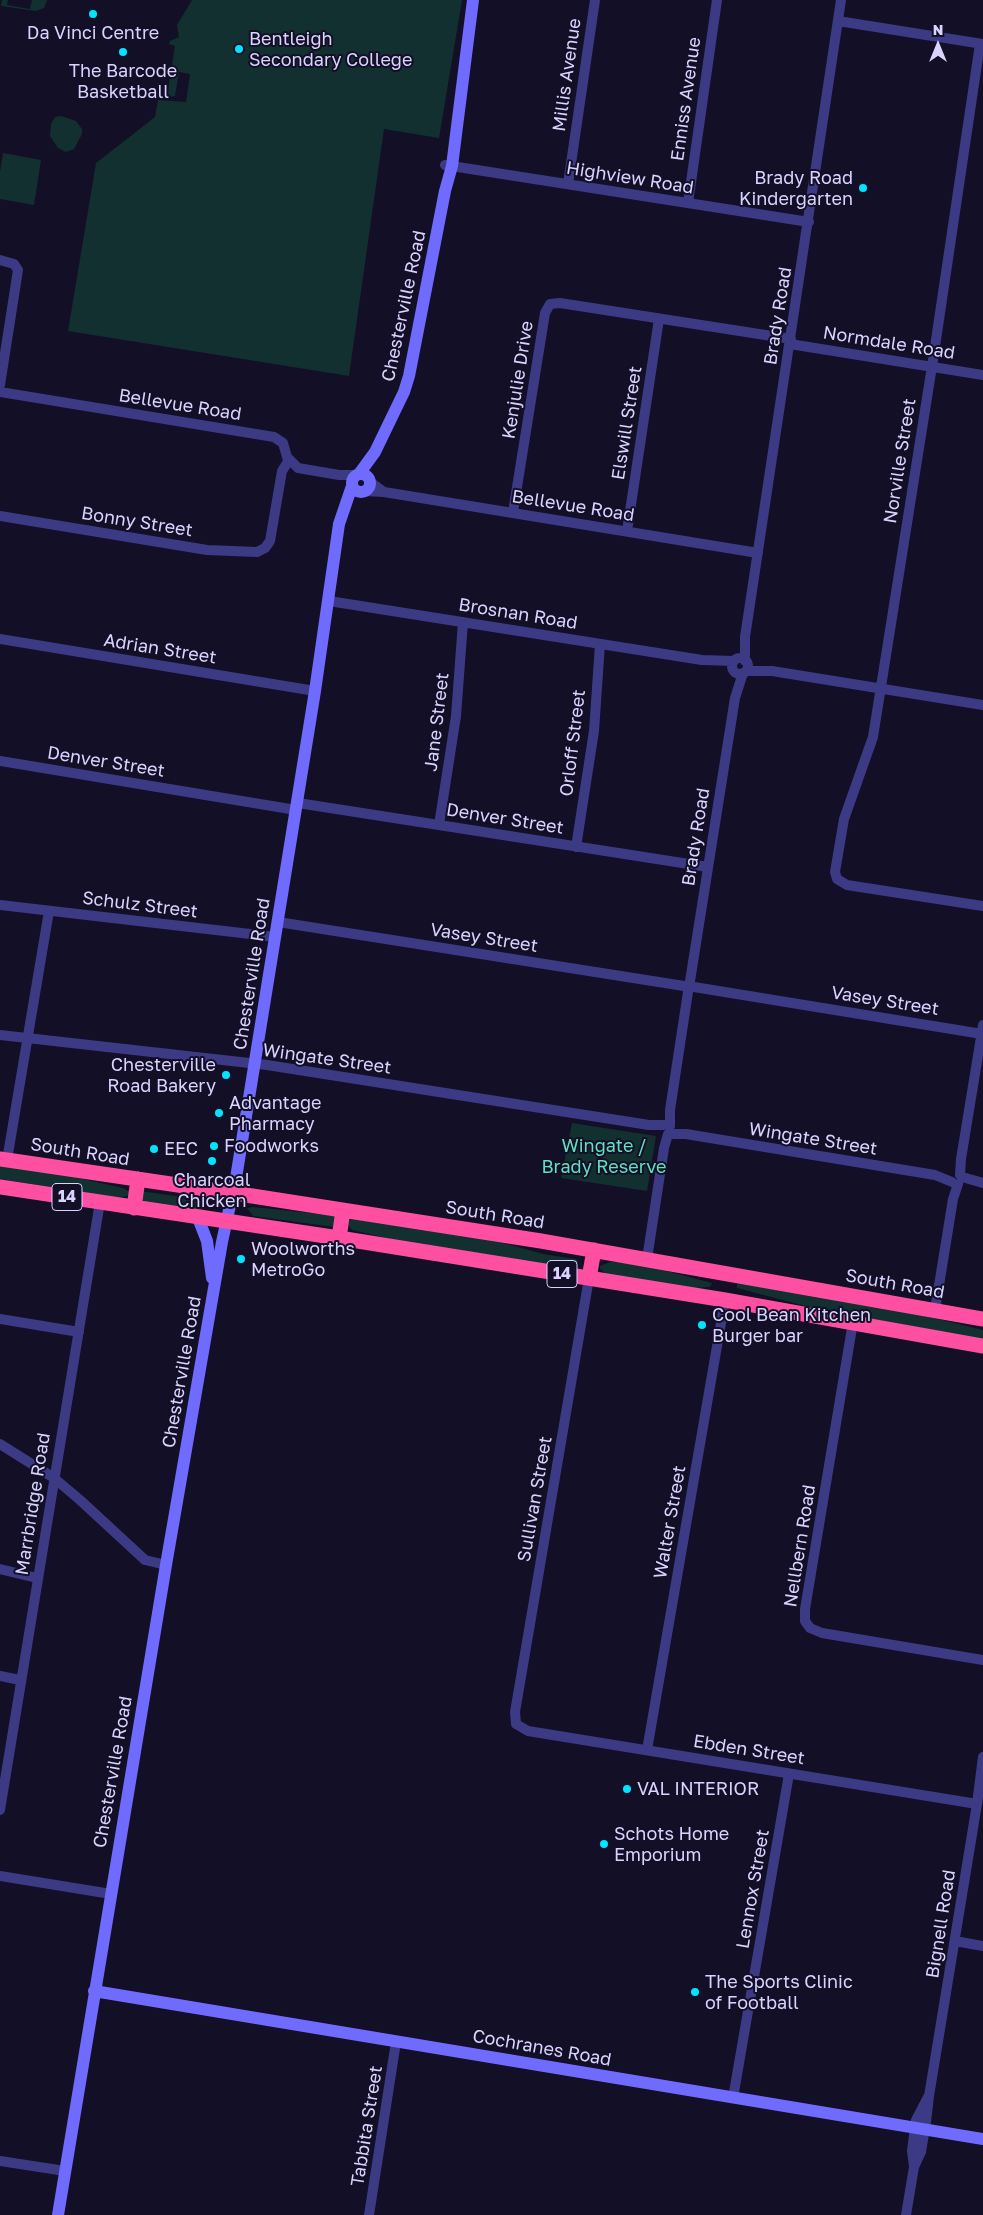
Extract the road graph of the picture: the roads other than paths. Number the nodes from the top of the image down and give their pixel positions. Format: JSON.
{"nodes":[{"id":1,"x":473,"y":0,"type":"edge"},
{"id":2,"x":594,"y":0,"type":"edge"},
{"id":3,"x":717,"y":0,"type":"edge"},
{"id":4,"x":841,"y":0,"type":"edge"},
{"id":5,"x":838,"y":21,"type":"junction"},
{"id":6,"x":981,"y":44,"type":"edge"},
{"id":7,"x":448,"y":166,"type":"junction"},
{"id":8,"x":568,"y":184,"type":"junction"},
{"id":9,"x":688,"y":203,"type":"junction"},
{"id":10,"x":809,"y":222,"type":"junction"},
{"id":11,"x":0,"y":260,"type":"edge"},
{"id":12,"x":659,"y":320,"type":"junction"},
{"id":13,"x":791,"y":342,"type":"junction"},
{"id":14,"x":932,"y":367,"type":"junction"},
{"id":15,"x":983,"y":375,"type":"edge"},
{"id":16,"x":0,"y":385,"type":"edge"},
{"id":17,"x":0,"y":392,"type":"edge"},
{"id":18,"x":289,"y":460,"type":"junction"},
{"id":19,"x":361,"y":483,"type":"junction"},
{"id":20,"x":513,"y":512,"type":"junction"},
{"id":21,"x":0,"y":516,"type":"edge"},
{"id":22,"x":627,"y":531,"type":"junction"},
{"id":23,"x":758,"y":552,"type":"junction"},
{"id":24,"x":329,"y":600,"type":"junction"},
{"id":25,"x":463,"y":622,"type":"junction"},
{"id":26,"x":0,"y":639,"type":"edge"},
{"id":27,"x":600,"y":644,"type":"junction"},
{"id":28,"x":740,"y":666,"type":"junction"},
{"id":29,"x":880,"y":688,"type":"junction"},
{"id":30,"x":315,"y":691,"type":"junction"},
{"id":31,"x":983,"y":705,"type":"edge"},
{"id":32,"x":0,"y":761,"type":"edge"},
{"id":33,"x":297,"y":806,"type":"junction"},
{"id":34,"x":439,"y":825,"type":"junction"},
{"id":35,"x":576,"y":846,"type":"junction"},
{"id":36,"x":708,"y":867,"type":"junction"},
{"id":37,"x":0,"y":905,"type":"edge"},
{"id":38,"x":983,"y":906,"type":"edge"},
{"id":39,"x":49,"y":911,"type":"junction"},
{"id":40,"x":278,"y":922,"type":"junction"},
{"id":41,"x":276,"y":937,"type":"junction"},
{"id":42,"x":689,"y":986,"type":"junction"},
{"id":43,"x":982,"y":1029,"type":"edge"},
{"id":44,"x":0,"y":1035,"type":"edge"},
{"id":45,"x":28,"y":1038,"type":"junction"},
{"id":46,"x":255,"y":1064,"type":"junction"},
{"id":47,"x":667,"y":1129,"type":"junction"},
{"id":48,"x":4,"y":1159,"type":"edge"},
{"id":49,"x":138,"y":1179,"type":"junction"},
{"id":50,"x":957,"y":1179,"type":"junction"},
{"id":51,"x":981,"y":1183,"type":"edge"},
{"id":52,"x":0,"y":1187,"type":"edge"},
{"id":53,"x":233,"y":1193,"type":"junction"},
{"id":54,"x":100,"y":1202,"type":"junction"},
{"id":55,"x":134,"y":1208,"type":"junction"},
{"id":56,"x":343,"y":1210,"type":"junction"},
{"id":57,"x":198,"y":1218,"type":"junction"},
{"id":58,"x":226,"y":1222,"type":"junction"},
{"id":59,"x":339,"y":1238,"type":"junction"},
{"id":60,"x":594,"y":1250,"type":"junction"},
{"id":61,"x":647,"y":1259,"type":"junction"},
{"id":62,"x":730,"y":1273,"type":"junction"},
{"id":63,"x":589,"y":1278,"type":"junction"},
{"id":64,"x":213,"y":1291,"type":"junction"},
{"id":65,"x":725,"y":1300,"type":"junction"},
{"id":66,"x":935,"y":1310,"type":"junction"},
{"id":67,"x":0,"y":1319,"type":"edge"},
{"id":68,"x":983,"y":1319,"type":"edge"},
{"id":69,"x":853,"y":1322,"type":"junction"},
{"id":70,"x":79,"y":1332,"type":"junction"},
{"id":71,"x":983,"y":1346,"type":"edge"},
{"id":72,"x":0,"y":1444,"type":"edge"},
{"id":73,"x":54,"y":1478,"type":"junction"},
{"id":74,"x":166,"y":1566,"type":"junction"},
{"id":75,"x":0,"y":1569,"type":"edge"},
{"id":76,"x":37,"y":1578,"type":"junction"},
{"id":77,"x":983,"y":1660,"type":"edge"},
{"id":78,"x":0,"y":1676,"type":"edge"},
{"id":79,"x":20,"y":1680,"type":"junction"},
{"id":80,"x":516,"y":1724,"type":"joint"},
{"id":81,"x":647,"y":1750,"type":"junction"},
{"id":82,"x":983,"y":1757,"type":"edge"},
{"id":83,"x":4,"y":1764,"type":"edge"},
{"id":84,"x":789,"y":1774,"type":"junction"},
{"id":85,"x":0,"y":1810,"type":"edge"},
{"id":86,"x":979,"y":1810,"type":"edge"},
{"id":87,"x":0,"y":1876,"type":"edge"},
{"id":88,"x":110,"y":1894,"type":"junction"},
{"id":89,"x":955,"y":1941,"type":"junction"},
{"id":90,"x":983,"y":1946,"type":"edge"},
{"id":91,"x":94,"y":1991,"type":"junction"},
{"id":92,"x":396,"y":2042,"type":"junction"},
{"id":93,"x":733,"y":2098,"type":"junction"},
{"id":94,"x":920,"y":2129,"type":"junction"},
{"id":95,"x":983,"y":2139,"type":"edge"},
{"id":96,"x":0,"y":2160,"type":"edge"},
{"id":97,"x":65,"y":2171,"type":"junction"},
{"id":98,"x":58,"y":2215,"type":"edge"},
{"id":99,"x":369,"y":2215,"type":"edge"},
{"id":100,"x":906,"y":2215,"type":"edge"}],
"edges":[{"from":1,"to":7,"type":"street","name":"Chesterville Road"},
{"from":2,"to":8,"type":"street","name":"Millis Avenue"},
{"from":3,"to":9,"type":"street","name":"Enniss Avenue"},
{"from":4,"to":5,"type":"street","name":"Brady Road"},
{"from":5,"to":6,"type":"street"},
{"from":5,"to":10,"type":"street","name":"Brady Road"},
{"from":6,"to":14,"type":"street","name":"Norville Street"},
{"from":7,"to":8,"type":"street","name":"Highview Road"},
{"from":7,"to":19,"type":"street","name":"Chesterville Road"},
{"from":8,"to":9,"type":"street","name":"Highview Road"},
{"from":9,"to":10,"type":"street","name":"Highview Road"},
{"from":10,"to":13,"type":"street","name":"Brady Road"},
{"from":11,"to":16,"type":"street"},
{"from":12,"to":13,"type":"street","name":"Normdale Road"},
{"from":12,"to":20,"type":"street","name":"Kenjulie Drive"},
{"from":12,"to":22,"type":"street","name":"Elswill Street"},
{"from":13,"to":14,"type":"street","name":"Normdale Road"},
{"from":13,"to":23,"type":"street","name":"Brady Road"},
{"from":14,"to":15,"type":"street","name":"Normdale Road"},
{"from":14,"to":29,"type":"street","name":"Norville Street"},
{"from":17,"to":18,"type":"street","name":"Bellevue Road"},
{"from":18,"to":19,"type":"street"},
{"from":18,"to":21,"type":"street","name":"Bonny Street"},
{"from":19,"to":20,"type":"street","name":"Bellevue Road"},
{"from":19,"to":24,"type":"street","name":"Chesterville Road"},
{"from":20,"to":22,"type":"street","name":"Bellevue Road"},
{"from":22,"to":23,"type":"street","name":"Bellevue Road"},
{"from":23,"to":28,"type":"street","name":"Brady Road"},
{"from":24,"to":25,"type":"street","name":"Brosnan Road"},
{"from":24,"to":30,"type":"street","name":"Chesterville Road"},
{"from":25,"to":27,"type":"street","name":"Brosnan Road"},
{"from":25,"to":34,"type":"street","name":"Jane Street"},
{"from":26,"to":30,"type":"street","name":"Adrian Street"},
{"from":27,"to":28,"type":"street","name":"Brosnan Road"},
{"from":27,"to":35,"type":"street","name":"Orloff Street"},
{"from":28,"to":29,"type":"street","name":"Brosnan Road"},
{"from":28,"to":36,"type":"street","name":"Brady Road"},
{"from":29,"to":31,"type":"street","name":"Brosnan Road"},
{"from":29,"to":38,"type":"street","name":"Norville Street"},
{"from":30,"to":33,"type":"street","name":"Chesterville Road"},
{"from":32,"to":33,"type":"street","name":"Denver Street"},
{"from":33,"to":34,"type":"street","name":"Denver Street"},
{"from":33,"to":40,"type":"street","name":"Chesterville Road"},
{"from":34,"to":35,"type":"street","name":"Denver Street"},
{"from":35,"to":36,"type":"street","name":"Denver Street"},
{"from":36,"to":42,"type":"street","name":"Brady Road"},
{"from":37,"to":39,"type":"street","name":"Schulz Street"},
{"from":39,"to":41,"type":"street","name":"Schulz Street"},
{"from":39,"to":45,"type":"street"},
{"from":40,"to":41,"type":"street","name":"Chesterville Road"},
{"from":40,"to":42,"type":"street","name":"Vasey Street"},
{"from":41,"to":46,"type":"street","name":"Chesterville Road"},
{"from":42,"to":43,"type":"street","name":"Vasey Street"},
{"from":42,"to":47,"type":"street","name":"Brady Road"},
{"from":43,"to":50,"type":"street"},
{"from":44,"to":45,"type":"street","name":"Wingate Street"},
{"from":45,"to":46,"type":"street","name":"Wingate Street"},
{"from":45,"to":48,"type":"street"},
{"from":46,"to":47,"type":"street","name":"Wingate Street"},
{"from":46,"to":53,"type":"street","name":"Chesterville Road"},
{"from":47,"to":50,"type":"street","name":"Wingate Street"},
{"from":47,"to":61,"type":"street","name":"Brady Road"},
{"from":48,"to":49,"type":"highway","name":"South Road","number":"14"},
{"from":49,"to":53,"type":"highway","name":"South Road","number":"14"},
{"from":49,"to":55,"type":"highway"},
{"from":50,"to":51,"type":"street","name":"Wingate Street"},
{"from":50,"to":66,"type":"street"},
{"from":52,"to":54,"type":"highway","number":"14"},
{"from":53,"to":56,"type":"highway","name":"South Road","number":"14"},
{"from":53,"to":58,"type":"street","name":"Chesterville Road"},
{"from":54,"to":55,"type":"highway","number":"14"},
{"from":54,"to":70,"type":"street","name":"Marrbridge Road"},
{"from":55,"to":57,"type":"highway","number":"14"},
{"from":56,"to":59,"type":"highway"},
{"from":56,"to":60,"type":"highway","name":"South Road","number":"14"},
{"from":57,"to":58,"type":"highway","number":"14"},
{"from":57,"to":64,"type":"street"},
{"from":58,"to":59,"type":"highway","number":"14"},
{"from":58,"to":64,"type":"street","name":"Chesterville Road"},
{"from":59,"to":63,"type":"highway","number":"14"},
{"from":60,"to":61,"type":"highway","name":"South Road","number":"14"},
{"from":60,"to":63,"type":"highway"},
{"from":61,"to":62,"type":"highway","name":"South Road","number":"14"},
{"from":62,"to":65,"type":"highway"},
{"from":62,"to":66,"type":"highway","name":"South Road","number":"14"},
{"from":63,"to":65,"type":"highway","number":"14"},
{"from":63,"to":80,"type":"street","name":"Sullivan Street"},
{"from":64,"to":74,"type":"street","name":"Chesterville Road"},
{"from":65,"to":69,"type":"highway","number":"14"},
{"from":65,"to":81,"type":"street","name":"Walter Street"},
{"from":66,"to":68,"type":"highway","name":"South Road","number":"14"},
{"from":67,"to":70,"type":"street"},
{"from":69,"to":71,"type":"highway","number":"14"},
{"from":69,"to":77,"type":"street","name":"Nellbern Road"},
{"from":70,"to":73,"type":"street","name":"Marrbridge Road"},
{"from":72,"to":73,"type":"street"},
{"from":73,"to":74,"type":"street"},
{"from":73,"to":76,"type":"street","name":"Marrbridge Road"},
{"from":74,"to":88,"type":"street","name":"Chesterville Road"},
{"from":75,"to":76,"type":"street"},
{"from":76,"to":79,"type":"street","name":"Marrbridge Road"},
{"from":78,"to":79,"type":"street"},
{"from":79,"to":83,"type":"street","name":"Marrbridge Road"},
{"from":80,"to":81,"type":"street","name":"Ebden Street"},
{"from":81,"to":84,"type":"street","name":"Ebden Street"},
{"from":82,"to":86,"type":"street","name":"Bignell Road"},
{"from":83,"to":85,"type":"street","name":"Marrbridge Road"},
{"from":84,"to":86,"type":"street","name":"Ebden Street"},
{"from":84,"to":93,"type":"street","name":"Lennox Street"},
{"from":86,"to":89,"type":"street","name":"Bignell Road"},
{"from":87,"to":88,"type":"street"},
{"from":88,"to":91,"type":"street","name":"Chesterville Road"},
{"from":89,"to":90,"type":"street"},
{"from":89,"to":94,"type":"street","name":"Bignell Road"},
{"from":91,"to":92,"type":"street","name":"Cochranes Road"},
{"from":91,"to":97,"type":"street","name":"Chesterville Road"},
{"from":92,"to":93,"type":"street","name":"Cochranes Road"},
{"from":92,"to":99,"type":"street","name":"Tabbita Street"},
{"from":93,"to":94,"type":"street","name":"Cochranes Road"},
{"from":94,"to":95,"type":"street","name":"Cochranes Road"},
{"from":94,"to":100,"type":"street","name":"Bignell Road"},
{"from":96,"to":97,"type":"street"},
{"from":97,"to":98,"type":"street","name":"Chesterville Road"}]}
